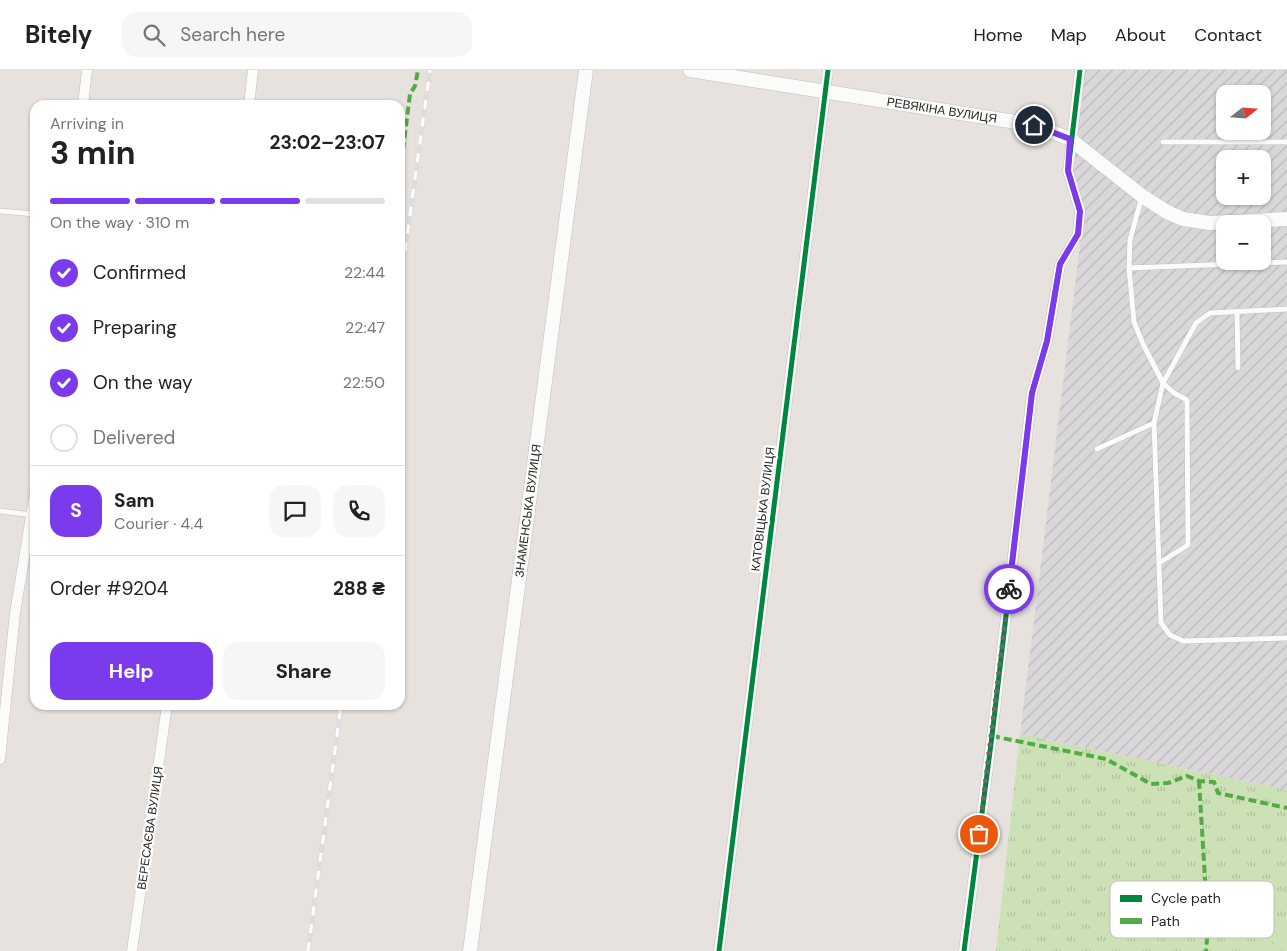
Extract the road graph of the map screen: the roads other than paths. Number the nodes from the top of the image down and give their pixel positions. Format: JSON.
{"nodes":[{"id":1,"x":87,"y":70,"type":"edge"},
{"id":2,"x":253,"y":70,"type":"edge"},
{"id":3,"x":586,"y":70,"type":"edge"},
{"id":4,"x":690,"y":70,"type":"edge"},
{"id":5,"x":828,"y":70,"type":"edge"},
{"id":6,"x":1080,"y":70,"type":"edge"},
{"id":7,"x":826,"y":91,"type":"junction"},
{"id":8,"x":84,"y":100,"type":"edge"},
{"id":9,"x":250,"y":100,"type":"edge"},
{"id":10,"x":1070,"y":139,"type":"junction"},
{"id":11,"x":1163,"y":142,"type":"dead end"},
{"id":12,"x":1287,"y":142,"type":"edge"},
{"id":13,"x":1142,"y":196,"type":"junction"},
{"id":14,"x":0,"y":211,"type":"edge"},
{"id":15,"x":30,"y":214,"type":"edge"},
{"id":16,"x":1287,"y":219,"type":"edge"},
{"id":17,"x":1287,"y":262,"type":"edge"},
{"id":18,"x":1128,"y":268,"type":"junction"},
{"id":19,"x":1287,"y":308,"type":"edge"},
{"id":20,"x":1237,"y":310,"type":"junction"},
{"id":21,"x":1238,"y":368,"type":"dead end"},
{"id":22,"x":1163,"y":383,"type":"junction"},
{"id":23,"x":1154,"y":423,"type":"junction"},
{"id":24,"x":1097,"y":449,"type":"dead end"},
{"id":25,"x":0,"y":511,"type":"edge"},
{"id":26,"x":30,"y":515,"type":"edge"},
{"id":27,"x":30,"y":536,"type":"edge"},
{"id":28,"x":1159,"y":563,"type":"junction"},
{"id":29,"x":1287,"y":638,"type":"edge"},
{"id":30,"x":166,"y":710,"type":"edge"},
{"id":31,"x":0,"y":759,"type":"edge"},
{"id":32,"x":132,"y":951,"type":"edge"},
{"id":33,"x":470,"y":951,"type":"edge"},
{"id":34,"x":719,"y":951,"type":"edge"},
{"id":35,"x":964,"y":951,"type":"edge"}],
"edges":[{"from":1,"to":8,"type":"street"},
{"from":2,"to":9,"type":"street"},
{"from":3,"to":33,"type":"main road","name":"ЗНАМЕНСЬКА ВУЛИЦЯ"},
{"from":4,"to":7,"type":"main road","name":"РЕВЯКІНА ВУЛИЦЯ"},
{"from":5,"to":7,"type":"street","name":"КАТОВІЦЬКА ВУЛИЦЯ"},
{"from":6,"to":10,"type":"street"},
{"from":7,"to":10,"type":"main road","name":"РЕВЯКІНА ВУЛИЦЯ"},
{"from":7,"to":34,"type":"street","name":"КАТОВІЦЬКА ВУЛИЦЯ"},
{"from":10,"to":13,"type":"main road","name":"РЕВЯКІНА ВУЛИЦЯ"},
{"from":10,"to":35,"type":"street"},
{"from":11,"to":12,"type":"lane"},
{"from":13,"to":16,"type":"main road","name":"РЕВЯКІНА ВУЛИЦЯ"},
{"from":13,"to":18,"type":"lane"},
{"from":14,"to":15,"type":"lane"},
{"from":17,"to":18,"type":"lane"},
{"from":18,"to":22,"type":"lane"},
{"from":19,"to":20,"type":"lane"},
{"from":20,"to":21,"type":"lane"},
{"from":20,"to":22,"type":"lane"},
{"from":22,"to":23,"type":"lane"},
{"from":22,"to":28,"type":"lane"},
{"from":23,"to":24,"type":"lane"},
{"from":23,"to":28,"type":"lane"},
{"from":25,"to":26,"type":"lane"},
{"from":27,"to":31,"type":"street"},
{"from":28,"to":29,"type":"lane"},
{"from":30,"to":32,"type":"street","name":"ВЕРЕСАЄВА ВУЛИЦЯ"}]}
